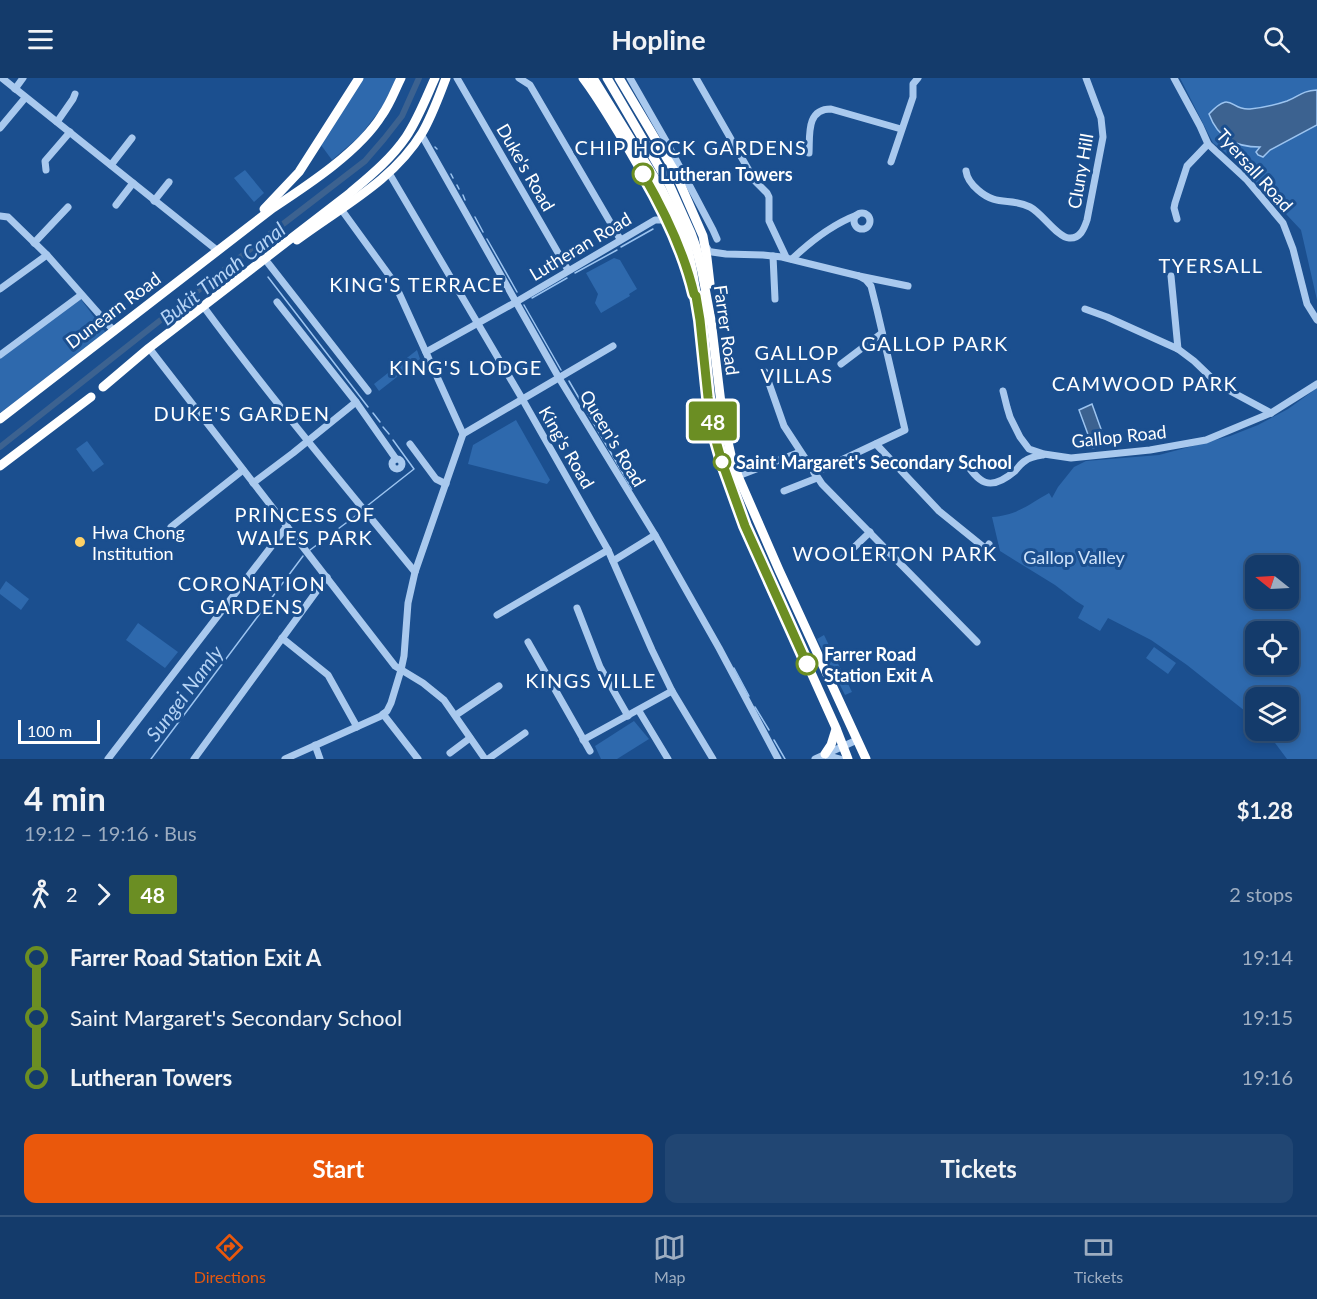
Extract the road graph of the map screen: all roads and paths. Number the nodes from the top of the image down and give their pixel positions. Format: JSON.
{"nodes":[{"id":1,"x":2,"y":78,"type":"edge"},
{"id":2,"x":23,"y":78,"type":"edge"},
{"id":3,"x":359,"y":78,"type":"edge"},
{"id":4,"x":401,"y":78,"type":"edge"},
{"id":5,"x":435,"y":78,"type":"edge"},
{"id":6,"x":446,"y":78,"type":"edge"},
{"id":7,"x":457,"y":78,"type":"edge"},
{"id":8,"x":519,"y":78,"type":"edge"},
{"id":9,"x":583,"y":78,"type":"edge"},
{"id":10,"x":593,"y":78,"type":"edge"},
{"id":11,"x":607,"y":78,"type":"edge"},
{"id":12,"x":619,"y":78,"type":"edge"},
{"id":13,"x":630,"y":78,"type":"edge"},
{"id":14,"x":696,"y":78,"type":"edge"},
{"id":15,"x":918,"y":78,"type":"edge"},
{"id":16,"x":1086,"y":78,"type":"edge"},
{"id":17,"x":1174,"y":78,"type":"edge"},
{"id":18,"x":15,"y":88,"type":"junction"},
{"id":19,"x":75,"y":94,"type":"dead end"},
{"id":20,"x":25,"y":98,"type":"junction"},
{"id":21,"x":57,"y":122,"type":"junction"},
{"id":22,"x":0,"y":128,"type":"edge"},
{"id":23,"x":901,"y":129,"type":"junction"},
{"id":24,"x":70,"y":132,"type":"junction"},
{"id":25,"x":421,"y":134,"type":"junction"},
{"id":26,"x":132,"y":138,"type":"dead end"},
{"id":27,"x":1208,"y":144,"type":"junction"},
{"id":28,"x":809,"y":153,"type":"dead end"},
{"id":29,"x":891,"y":162,"type":"dead end"},
{"id":30,"x":111,"y":165,"type":"junction"},
{"id":31,"x":46,"y":170,"type":"dead end"},
{"id":32,"x":966,"y":171,"type":"dead end"},
{"id":33,"x":389,"y":173,"type":"junction"},
{"id":34,"x":169,"y":182,"type":"dead end"},
{"id":35,"x":133,"y":183,"type":"junction"},
{"id":36,"x":154,"y":201,"type":"junction"},
{"id":37,"x":116,"y":205,"type":"dead end"},
{"id":38,"x":660,"y":205,"type":"junction"},
{"id":39,"x":68,"y":207,"type":"dead end"},
{"id":40,"x":341,"y":209,"type":"junction"},
{"id":41,"x":857,"y":215,"type":"junction"},
{"id":42,"x":4,"y":217,"type":"edge"},
{"id":43,"x":1177,"y":219,"type":"dead end"},
{"id":44,"x":655,"y":220,"type":"junction"},
{"id":45,"x":673,"y":220,"type":"junction"},
{"id":46,"x":843,"y":222,"type":"junction"},
{"id":47,"x":0,"y":224,"type":"edge"},
{"id":48,"x":855,"y":226,"type":"junction"},
{"id":49,"x":246,"y":228,"type":"junction"},
{"id":50,"x":620,"y":239,"type":"junction"},
{"id":51,"x":717,"y":239,"type":"dead end"},
{"id":52,"x":34,"y":243,"type":"junction"},
{"id":53,"x":705,"y":245,"type":"junction"},
{"id":54,"x":218,"y":251,"type":"junction"},
{"id":55,"x":726,"y":254,"type":"junction"},
{"id":56,"x":46,"y":255,"type":"junction"},
{"id":57,"x":773,"y":256,"type":"junction"},
{"id":58,"x":789,"y":258,"type":"junction"},
{"id":59,"x":269,"y":259,"type":"junction"},
{"id":60,"x":568,"y":270,"type":"junction"},
{"id":61,"x":709,"y":276,"type":"junction"},
{"id":62,"x":859,"y":276,"type":"junction"},
{"id":63,"x":1171,"y":276,"type":"dead end"},
{"id":64,"x":908,"y":286,"type":"dead end"},
{"id":65,"x":0,"y":289,"type":"edge"},
{"id":66,"x":81,"y":295,"type":"junction"},
{"id":67,"x":774,"y":299,"type":"dead end"},
{"id":68,"x":277,"y":302,"type":"dead end"},
{"id":69,"x":516,"y":302,"type":"junction"},
{"id":70,"x":203,"y":306,"type":"junction"},
{"id":71,"x":1085,"y":309,"type":"dead end"},
{"id":72,"x":711,"y":320,"type":"junction"},
{"id":73,"x":1317,"y":320,"type":"edge"},
{"id":74,"x":477,"y":323,"type":"junction"},
{"id":75,"x":114,"y":330,"type":"junction"},
{"id":76,"x":882,"y":333,"type":"junction"},
{"id":77,"x":612,"y":346,"type":"dead end"},
{"id":78,"x":149,"y":348,"type":"junction"},
{"id":79,"x":1178,"y":349,"type":"junction"},
{"id":80,"x":426,"y":351,"type":"junction"},
{"id":81,"x":0,"y":355,"type":"edge"},
{"id":82,"x":841,"y":364,"type":"dead end"},
{"id":83,"x":765,"y":372,"type":"dead end"},
{"id":84,"x":559,"y":378,"type":"junction"},
{"id":85,"x":1317,"y":384,"type":"edge"},
{"id":86,"x":103,"y":387,"type":"dead end"},
{"id":87,"x":368,"y":391,"type":"dead end"},
{"id":88,"x":1003,"y":391,"type":"dead end"},
{"id":89,"x":91,"y":397,"type":"dead end"},
{"id":90,"x":522,"y":399,"type":"junction"},
{"id":91,"x":356,"y":402,"type":"junction"},
{"id":92,"x":1271,"y":413,"type":"junction"},
{"id":93,"x":0,"y":419,"type":"edge"},
{"id":94,"x":463,"y":434,"type":"junction"},
{"id":95,"x":308,"y":441,"type":"junction"},
{"id":96,"x":410,"y":444,"type":"dead end"},
{"id":97,"x":876,"y":444,"type":"junction"},
{"id":98,"x":800,"y":452,"type":"junction"},
{"id":99,"x":1044,"y":454,"type":"junction"},
{"id":100,"x":396,"y":459,"type":"dead end"},
{"id":101,"x":963,"y":459,"type":"dead end"},
{"id":102,"x":0,"y":466,"type":"edge"},
{"id":103,"x":243,"y":470,"type":"junction"},
{"id":104,"x":738,"y":476,"type":"junction"},
{"id":105,"x":816,"y":476,"type":"junction"},
{"id":106,"x":253,"y":483,"type":"junction"},
{"id":107,"x":446,"y":484,"type":"junction"},
{"id":108,"x":784,"y":491,"type":"dead end"},
{"id":109,"x":287,"y":526,"type":"junction"},
{"id":110,"x":171,"y":527,"type":"dead end"},
{"id":111,"x":870,"y":532,"type":"junction"},
{"id":112,"x":655,"y":535,"type":"junction"},
{"id":113,"x":989,"y":544,"type":"dead end"},
{"id":114,"x":608,"y":550,"type":"junction"},
{"id":115,"x":843,"y":559,"type":"dead end"},
{"id":116,"x":613,"y":561,"type":"junction"},
{"id":117,"x":415,"y":572,"type":"junction"},
{"id":118,"x":327,"y":577,"type":"junction"},
{"id":119,"x":577,"y":608,"type":"dead end"},
{"id":120,"x":497,"y":615,"type":"dead end"},
{"id":121,"x":282,"y":638,"type":"junction"},
{"id":122,"x":528,"y":642,"type":"dead end"},
{"id":123,"x":977,"y":642,"type":"dead end"},
{"id":124,"x":401,"y":670,"type":"junction"},
{"id":125,"x":499,"y":686,"type":"dead end"},
{"id":126,"x":672,"y":692,"type":"junction"},
{"id":127,"x":639,"y":711,"type":"junction"},
{"id":128,"x":383,"y":714,"type":"junction"},
{"id":129,"x":456,"y":715,"type":"junction"},
{"id":130,"x":628,"y":716,"type":"junction"},
{"id":131,"x":357,"y":727,"type":"junction"},
{"id":132,"x":836,"y":728,"type":"junction"},
{"id":133,"x":525,"y":734,"type":"dead end"},
{"id":134,"x":470,"y":738,"type":"junction"},
{"id":135,"x":583,"y":740,"type":"junction"},
{"id":136,"x":857,"y":740,"type":"junction"},
{"id":137,"x":315,"y":745,"type":"junction"},
{"id":138,"x":843,"y":746,"type":"junction"},
{"id":139,"x":590,"y":751,"type":"dead end"},
{"id":140,"x":450,"y":753,"type":"dead end"},
{"id":141,"x":826,"y":756,"type":"edge"},
{"id":142,"x":108,"y":759,"type":"edge"},
{"id":143,"x":194,"y":759,"type":"edge"},
{"id":144,"x":285,"y":759,"type":"edge"},
{"id":145,"x":320,"y":759,"type":"edge"},
{"id":146,"x":418,"y":759,"type":"edge"},
{"id":147,"x":486,"y":759,"type":"edge"},
{"id":148,"x":668,"y":759,"type":"edge"},
{"id":149,"x":713,"y":759,"type":"edge"},
{"id":150,"x":778,"y":759,"type":"edge"},
{"id":151,"x":815,"y":759,"type":"edge"},
{"id":152,"x":840,"y":759,"type":"edge"},
{"id":153,"x":848,"y":759,"type":"edge"},
{"id":154,"x":866,"y":759,"type":"edge"}],
"edges":[{"from":1,"to":18,"type":"street"},
{"from":2,"to":18,"type":"street"},
{"from":3,"to":49,"type":"highway"},
{"from":4,"to":49,"type":"highway"},
{"from":5,"to":59,"type":"highway"},
{"from":6,"to":25,"type":"highway"},
{"from":7,"to":60,"type":"street","name":"Duke's Road"},
{"from":8,"to":50,"type":"street"},
{"from":9,"to":38,"type":"highway"},
{"from":10,"to":45,"type":"highway","name":"Farrer Road"},
{"from":11,"to":72,"type":"highway","name":"Farrer Road"},
{"from":12,"to":53,"type":"highway"},
{"from":13,"to":51,"type":"street"},
{"from":14,"to":58,"type":"street"},
{"from":15,"to":23,"type":"street"},
{"from":16,"to":32,"type":"street","name":"Cluny Hill"},
{"from":17,"to":27,"type":"street","name":"Tyersall Road"},
{"from":18,"to":20,"type":"street"},
{"from":19,"to":21,"type":"street"},
{"from":20,"to":21,"type":"street"},
{"from":20,"to":22,"type":"street"},
{"from":21,"to":24,"type":"street"},
{"from":23,"to":28,"type":"street"},
{"from":23,"to":29,"type":"street"},
{"from":24,"to":30,"type":"street"},
{"from":24,"to":31,"type":"street"},
{"from":25,"to":33,"type":"highway"},
{"from":25,"to":69,"type":"street","name":"Queen's Road"},
{"from":26,"to":30,"type":"street"},
{"from":27,"to":43,"type":"street"},
{"from":27,"to":73,"type":"street","name":"Tyersall Road"},
{"from":30,"to":35,"type":"street"},
{"from":33,"to":40,"type":"highway"},
{"from":33,"to":74,"type":"street","name":"King's Road"},
{"from":34,"to":36,"type":"street"},
{"from":35,"to":36,"type":"street"},
{"from":35,"to":37,"type":"street"},
{"from":36,"to":54,"type":"street"},
{"from":38,"to":44,"type":"street","name":"Lutheran Road"},
{"from":38,"to":45,"type":"highway"},
{"from":39,"to":52,"type":"street"},
{"from":40,"to":59,"type":"highway"},
{"from":40,"to":80,"type":"street"},
{"from":41,"to":46,"type":"street"},
{"from":41,"to":48,"type":"street"},
{"from":41,"to":48,"type":"street"},
{"from":42,"to":47,"type":"street"},
{"from":42,"to":52,"type":"street"},
{"from":44,"to":45,"type":"street","name":"Lutheran Road"},
{"from":44,"to":50,"type":"street","name":"Lutheran Road"},
{"from":45,"to":132,"type":"highway","name":"Farrer Road"},
{"from":46,"to":48,"type":"street"},
{"from":46,"to":58,"type":"street"},
{"from":49,"to":54,"type":"highway","name":"Dunearn Road"},
{"from":50,"to":60,"type":"street","name":"Lutheran Road"},
{"from":52,"to":56,"type":"street"},
{"from":53,"to":55,"type":"street"},
{"from":53,"to":61,"type":"highway"},
{"from":54,"to":75,"type":"highway","name":"Dunearn Road"},
{"from":55,"to":57,"type":"street"},
{"from":55,"to":61,"type":"street"},
{"from":56,"to":65,"type":"street"},
{"from":56,"to":66,"type":"street"},
{"from":57,"to":58,"type":"street"},
{"from":57,"to":67,"type":"street"},
{"from":58,"to":62,"type":"street"},
{"from":59,"to":70,"type":"highway"},
{"from":59,"to":87,"type":"street"},
{"from":60,"to":69,"type":"street","name":"Lutheran Road"},
{"from":61,"to":72,"type":"highway"},
{"from":62,"to":64,"type":"street"},
{"from":62,"to":76,"type":"street"},
{"from":63,"to":79,"type":"street"},
{"from":66,"to":75,"type":"street"},
{"from":66,"to":81,"type":"street"},
{"from":68,"to":91,"type":"street"},
{"from":69,"to":74,"type":"street","name":"Lutheran Road"},
{"from":69,"to":84,"type":"street","name":"Queen's Road"},
{"from":70,"to":78,"type":"highway"},
{"from":70,"to":95,"type":"street"},
{"from":71,"to":79,"type":"street"},
{"from":72,"to":104,"type":"highway","name":"Farrer Road"},
{"from":74,"to":80,"type":"street","name":"Lutheran Road"},
{"from":74,"to":90,"type":"street","name":"King's Road"},
{"from":75,"to":93,"type":"highway","name":"Dunearn Road"},
{"from":76,"to":82,"type":"street"},
{"from":76,"to":97,"type":"street"},
{"from":77,"to":84,"type":"street"},
{"from":78,"to":86,"type":"highway"},
{"from":78,"to":103,"type":"street"},
{"from":79,"to":92,"type":"street"},
{"from":80,"to":94,"type":"street"},
{"from":83,"to":98,"type":"street"},
{"from":84,"to":90,"type":"street"},
{"from":84,"to":112,"type":"street","name":"Queen's Road"},
{"from":85,"to":92,"type":"street","name":"Gallop Road"},
{"from":88,"to":99,"type":"street","name":"Gallop Road"},
{"from":89,"to":102,"type":"highway"},
{"from":90,"to":94,"type":"street"},
{"from":90,"to":114,"type":"street","name":"King's Road"},
{"from":91,"to":95,"type":"street"},
{"from":91,"to":100,"type":"street"},
{"from":92,"to":99,"type":"street","name":"Gallop Road"},
{"from":94,"to":107,"type":"street"},
{"from":95,"to":106,"type":"street"},
{"from":95,"to":117,"type":"street"},
{"from":96,"to":107,"type":"street"},
{"from":97,"to":105,"type":"street"},
{"from":97,"to":113,"type":"street"},
{"from":98,"to":104,"type":"street"},
{"from":98,"to":105,"type":"street"},
{"from":99,"to":101,"type":"street"},
{"from":103,"to":106,"type":"street"},
{"from":103,"to":110,"type":"street"},
{"from":104,"to":136,"type":"highway","name":"Farrer Road"},
{"from":105,"to":108,"type":"street"},
{"from":105,"to":111,"type":"street"},
{"from":106,"to":109,"type":"street"},
{"from":107,"to":117,"type":"street"},
{"from":109,"to":118,"type":"street"},
{"from":109,"to":142,"type":"street"},
{"from":111,"to":115,"type":"street"},
{"from":111,"to":123,"type":"street"},
{"from":112,"to":116,"type":"street"},
{"from":112,"to":150,"type":"street","name":"Queen's Road"},
{"from":114,"to":116,"type":"street","name":"King's Road"},
{"from":114,"to":120,"type":"street"},
{"from":116,"to":126,"type":"street","name":"King's Road"},
{"from":117,"to":124,"type":"street"},
{"from":118,"to":121,"type":"street"},
{"from":118,"to":124,"type":"street"},
{"from":119,"to":130,"type":"street"},
{"from":121,"to":131,"type":"street"},
{"from":121,"to":143,"type":"street"},
{"from":122,"to":135,"type":"street"},
{"from":124,"to":128,"type":"street"},
{"from":124,"to":129,"type":"street"},
{"from":125,"to":129,"type":"street"},
{"from":126,"to":127,"type":"street"},
{"from":126,"to":149,"type":"street","name":"King's Road"},
{"from":127,"to":130,"type":"street"},
{"from":127,"to":148,"type":"street"},
{"from":128,"to":131,"type":"street"},
{"from":128,"to":146,"type":"street"},
{"from":129,"to":134,"type":"street"},
{"from":130,"to":135,"type":"street"},
{"from":131,"to":137,"type":"street"},
{"from":132,"to":138,"type":"highway","name":"Farrer Road"},
{"from":132,"to":141,"type":"highway"},
{"from":133,"to":147,"type":"street"},
{"from":134,"to":140,"type":"street"},
{"from":134,"to":147,"type":"street"},
{"from":135,"to":139,"type":"street"},
{"from":136,"to":138,"type":"street"},
{"from":136,"to":154,"type":"highway","name":"Farrer Road"},
{"from":137,"to":144,"type":"street"},
{"from":137,"to":145,"type":"street"},
{"from":138,"to":141,"type":"street"},
{"from":138,"to":153,"type":"highway","name":"Farrer Road"},
{"from":141,"to":151,"type":"street"},
{"from":141,"to":152,"type":"street"}]}
